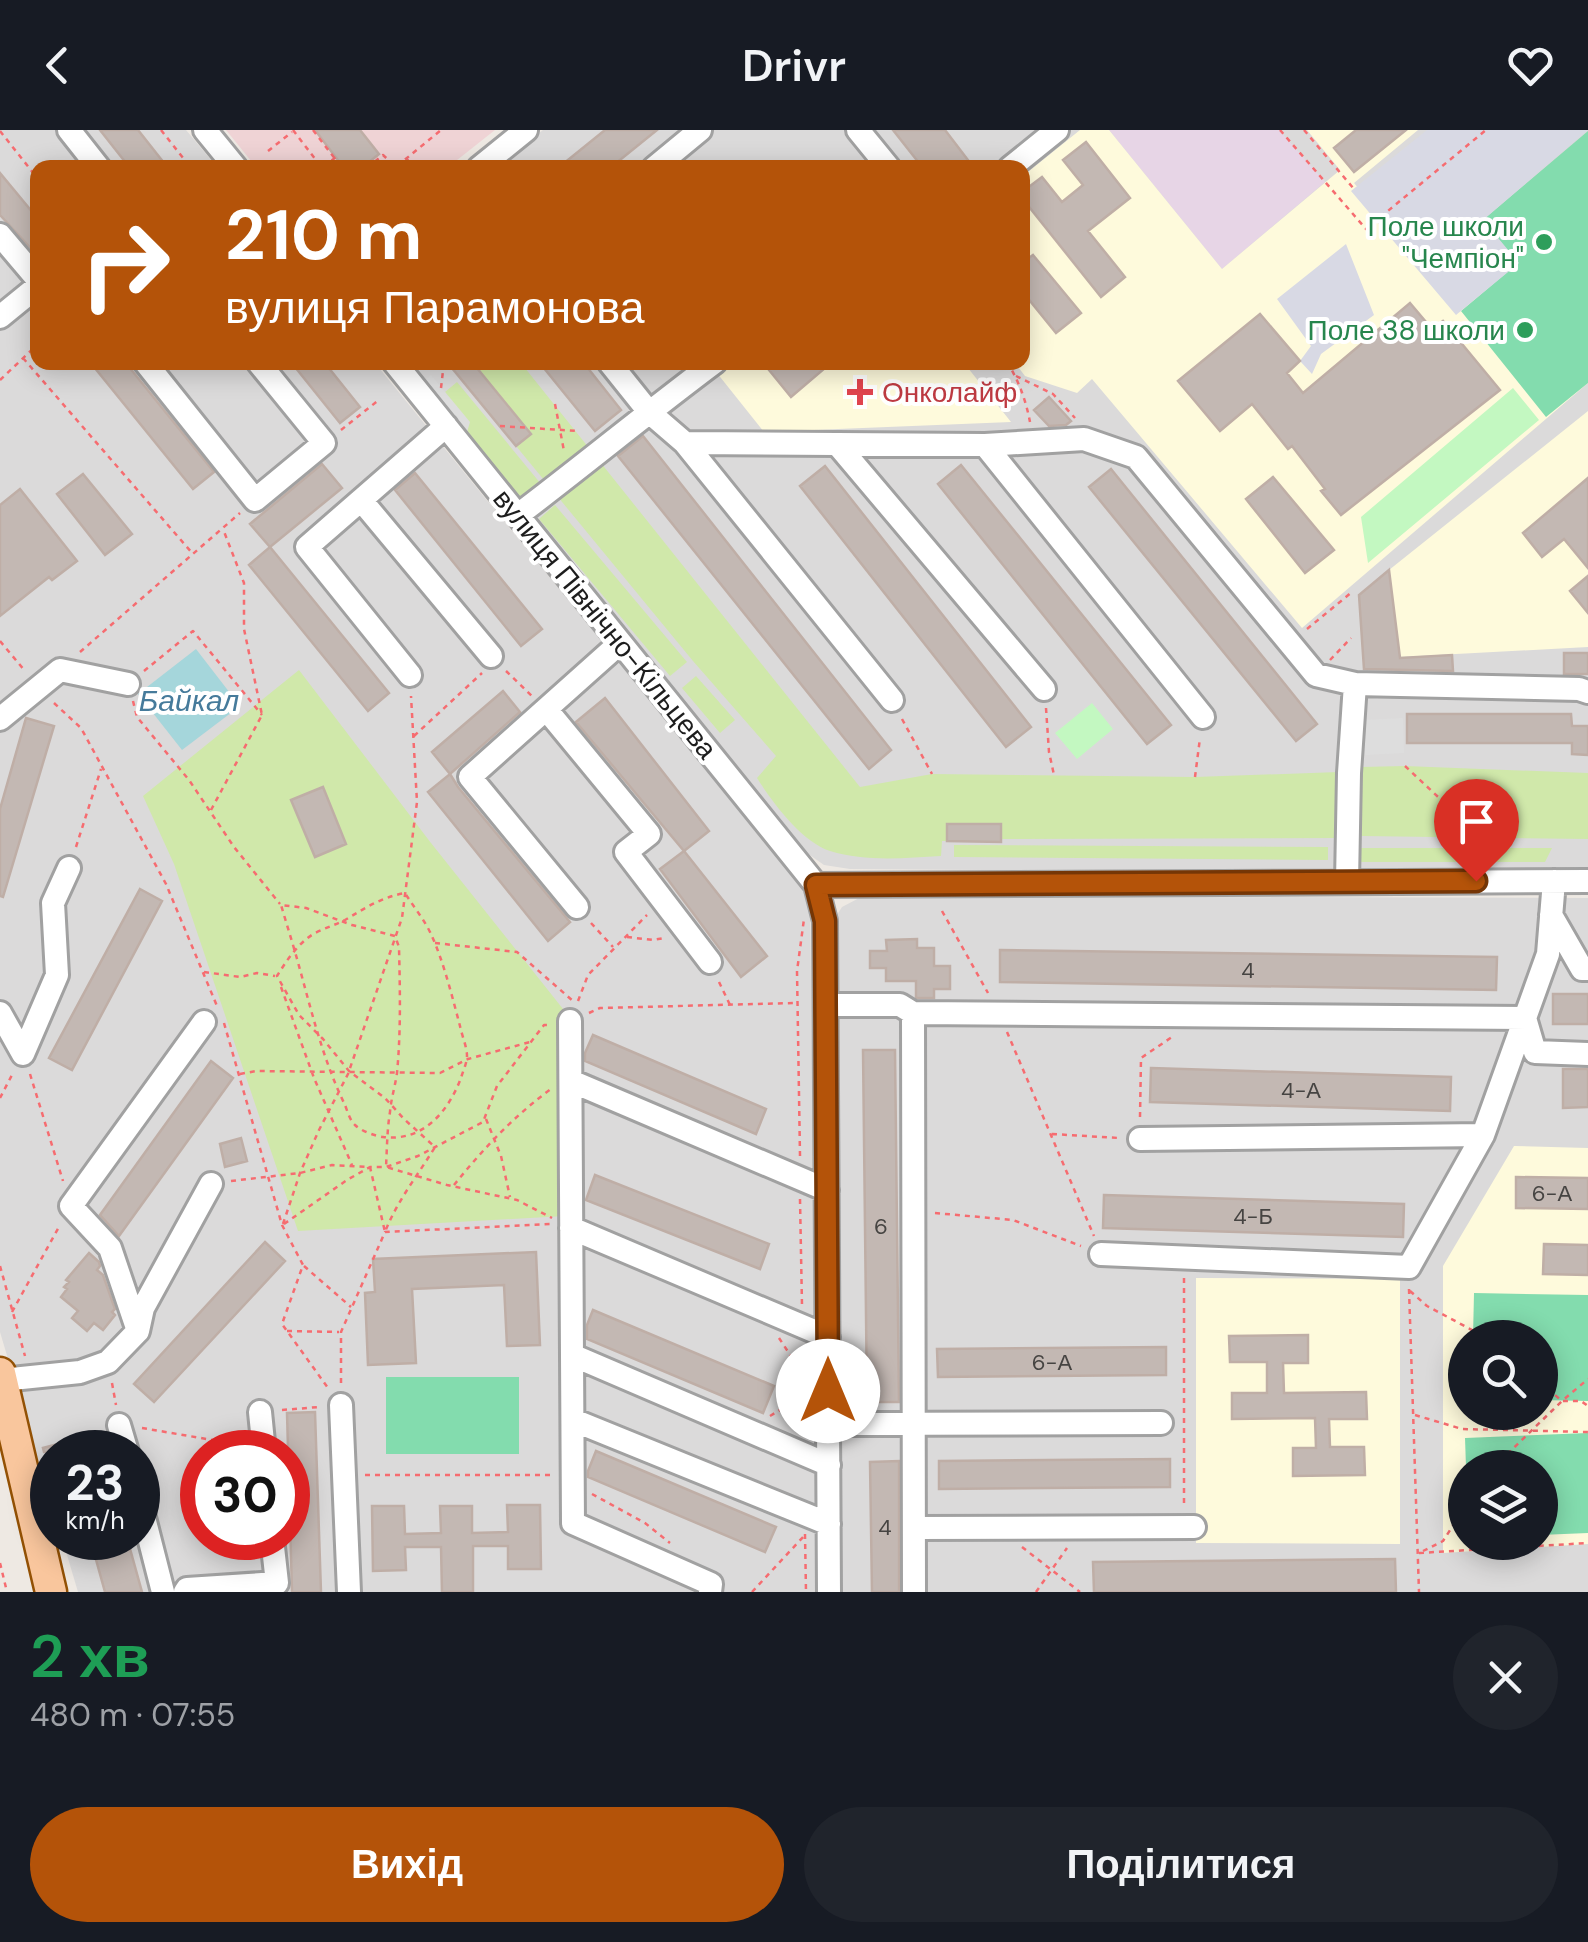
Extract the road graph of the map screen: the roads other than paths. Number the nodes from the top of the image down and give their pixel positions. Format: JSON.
{"nodes":[{"id":1,"x":68,"y":130,"type":"edge"},
{"id":2,"x":206,"y":130,"type":"edge"},
{"id":3,"x":526,"y":130,"type":"edge"},
{"id":4,"x":700,"y":130,"type":"edge"},
{"id":5,"x":858,"y":130,"type":"edge"},
{"id":6,"x":1056,"y":130,"type":"edge"},
{"id":7,"x":92,"y":160,"type":"edge"},
{"id":8,"x":230,"y":160,"type":"edge"},
{"id":9,"x":490,"y":160,"type":"edge"},
{"id":10,"x":664,"y":160,"type":"edge"},
{"id":11,"x":883,"y":160,"type":"edge"},
{"id":12,"x":1020,"y":160,"type":"edge"},
{"id":13,"x":0,"y":234,"type":"edge"},
{"id":14,"x":30,"y":273,"type":"edge"},
{"id":15,"x":30,"y":290,"type":"edge"},
{"id":16,"x":0,"y":317,"type":"edge"},
{"id":17,"x":150,"y":370,"type":"edge"},
{"id":18,"x":265,"y":370,"type":"edge"},
{"id":19,"x":400,"y":370,"type":"edge"},
{"id":20,"x":615,"y":370,"type":"edge"},
{"id":21,"x":705,"y":370,"type":"edge"},
{"id":22,"x":649,"y":412,"type":"junction"},
{"id":23,"x":446,"y":426,"type":"junction"},
{"id":24,"x":685,"y":443,"type":"junction"},
{"id":25,"x":836,"y":444,"type":"junction"},
{"id":26,"x":985,"y":445,"type":"junction"},
{"id":27,"x":361,"y":500,"type":"junction"},
{"id":28,"x":518,"y":515,"type":"junction"},
{"id":29,"x":620,"y":643,"type":"junction"},
{"id":30,"x":493,"y":658,"type":"road end"},
{"id":31,"x":410,"y":675,"type":"road end"},
{"id":32,"x":128,"y":684,"type":"road end"},
{"id":33,"x":1355,"y":684,"type":"junction"},
{"id":34,"x":1044,"y":689,"type":"road end"},
{"id":35,"x":1588,"y":692,"type":"edge"},
{"id":36,"x":892,"y":700,"type":"road end"},
{"id":37,"x":546,"y":709,"type":"junction"},
{"id":38,"x":1203,"y":717,"type":"road end"},
{"id":39,"x":2,"y":722,"type":"edge"},
{"id":40,"x":69,"y":868,"type":"road end"},
{"id":41,"x":1554,"y":881,"type":"junction"},
{"id":42,"x":1588,"y":881,"type":"edge"},
{"id":43,"x":1347,"y":882,"type":"junction"},
{"id":44,"x":816,"y":885,"type":"junction"},
{"id":45,"x":577,"y":907,"type":"road end"},
{"id":46,"x":1551,"y":915,"type":"junction"},
{"id":47,"x":710,"y":962,"type":"road end"},
{"id":48,"x":1588,"y":969,"type":"edge"},
{"id":49,"x":826,"y":1005,"type":"junction"},
{"id":50,"x":0,"y":1013,"type":"edge"},
{"id":51,"x":913,"y":1014,"type":"junction"},
{"id":52,"x":1524,"y":1018,"type":"junction"},
{"id":53,"x":204,"y":1022,"type":"dead end"},
{"id":54,"x":570,"y":1022,"type":"road end"},
{"id":55,"x":1588,"y":1054,"type":"edge"},
{"id":56,"x":571,"y":1082,"type":"junction"},
{"id":57,"x":1483,"y":1135,"type":"junction"},
{"id":58,"x":1140,"y":1139,"type":"road end"},
{"id":59,"x":211,"y":1184,"type":"road end"},
{"id":60,"x":827,"y":1190,"type":"junction"},
{"id":61,"x":572,"y":1228,"type":"junction"},
{"id":62,"x":1101,"y":1254,"type":"road end"},
{"id":63,"x":138,"y":1331,"type":"junction"},
{"id":64,"x":828,"y":1336,"type":"junction"},
{"id":65,"x":572,"y":1355,"type":"junction"},
{"id":66,"x":11,"y":1377,"type":"edge"},
{"id":67,"x":340,"y":1405,"type":"road end"},
{"id":68,"x":260,"y":1412,"type":"road end"},
{"id":69,"x":572,"y":1420,"type":"junction"},
{"id":70,"x":913,"y":1422,"type":"junction"},
{"id":71,"x":1161,"y":1422,"type":"dead end"},
{"id":72,"x":828,"y":1424,"type":"junction"},
{"id":73,"x":119,"y":1425,"type":"road end"},
{"id":74,"x":120,"y":1430,"type":"edge"},
{"id":75,"x":262,"y":1430,"type":"edge"},
{"id":76,"x":828,"y":1464,"type":"junction"},
{"id":77,"x":829,"y":1524,"type":"junction"},
{"id":78,"x":1189,"y":1527,"type":"road end"},
{"id":79,"x":914,"y":1528,"type":"junction"},
{"id":80,"x":156,"y":1560,"type":"edge"},
{"id":81,"x":274,"y":1560,"type":"edge"},
{"id":82,"x":51,"y":1592,"type":"edge"},
{"id":83,"x":164,"y":1592,"type":"edge"},
{"id":84,"x":185,"y":1592,"type":"edge"},
{"id":85,"x":350,"y":1592,"type":"edge"},
{"id":86,"x":710,"y":1592,"type":"edge"},
{"id":87,"x":830,"y":1592,"type":"edge"},
{"id":88,"x":914,"y":1592,"type":"edge"}],
"edges":[{"from":1,"to":7,"type":"street"},
{"from":2,"to":8,"type":"street"},
{"from":3,"to":9,"type":"street"},
{"from":4,"to":10,"type":"street"},
{"from":5,"to":11,"type":"street"},
{"from":6,"to":12,"type":"street"},
{"from":13,"to":14,"type":"street"},
{"from":15,"to":16,"type":"street"},
{"from":17,"to":18,"type":"street"},
{"from":19,"to":23,"type":"street","name":"вулиця Північно-Кільцева"},
{"from":20,"to":22,"type":"street"},
{"from":21,"to":22,"type":"street"},
{"from":22,"to":24,"type":"street"},
{"from":22,"to":28,"type":"street"},
{"from":23,"to":27,"type":"street"},
{"from":23,"to":28,"type":"street","name":"вулиця Північно-Кільцева"},
{"from":24,"to":25,"type":"street"},
{"from":24,"to":36,"type":"street"},
{"from":25,"to":26,"type":"street"},
{"from":25,"to":34,"type":"street"},
{"from":26,"to":33,"type":"street"},
{"from":26,"to":38,"type":"street"},
{"from":27,"to":30,"type":"street"},
{"from":27,"to":31,"type":"street"},
{"from":28,"to":29,"type":"street","name":"вулиця Північно-Кільцева"},
{"from":29,"to":37,"type":"street"},
{"from":29,"to":44,"type":"street","name":"вулиця Північно-Кільцева"},
{"from":32,"to":39,"type":"street"},
{"from":33,"to":35,"type":"street"},
{"from":33,"to":43,"type":"street"},
{"from":37,"to":45,"type":"street"},
{"from":37,"to":47,"type":"street"},
{"from":40,"to":50,"type":"street"},
{"from":41,"to":42,"type":"street"},
{"from":41,"to":43,"type":"street"},
{"from":41,"to":46,"type":"street"},
{"from":43,"to":44,"type":"street"},
{"from":44,"to":49,"type":"street"},
{"from":46,"to":48,"type":"street"},
{"from":46,"to":52,"type":"street"},
{"from":49,"to":51,"type":"street"},
{"from":49,"to":60,"type":"street"},
{"from":51,"to":52,"type":"street"},
{"from":51,"to":70,"type":"street"},
{"from":52,"to":55,"type":"street"},
{"from":52,"to":57,"type":"street"},
{"from":53,"to":63,"type":"street"},
{"from":54,"to":56,"type":"street"},
{"from":56,"to":60,"type":"street"},
{"from":56,"to":61,"type":"street"},
{"from":57,"to":58,"type":"street"},
{"from":57,"to":62,"type":"street"},
{"from":59,"to":63,"type":"street"},
{"from":60,"to":64,"type":"street"},
{"from":61,"to":64,"type":"street"},
{"from":61,"to":65,"type":"street"},
{"from":63,"to":66,"type":"street"},
{"from":64,"to":72,"type":"street"},
{"from":65,"to":69,"type":"street"},
{"from":65,"to":76,"type":"street"},
{"from":66,"to":82,"type":"main road"},
{"from":67,"to":85,"type":"street"},
{"from":68,"to":75,"type":"street"},
{"from":69,"to":77,"type":"street"},
{"from":69,"to":86,"type":"street"},
{"from":70,"to":71,"type":"street"},
{"from":70,"to":72,"type":"street"},
{"from":70,"to":79,"type":"street"},
{"from":72,"to":76,"type":"street"},
{"from":73,"to":74,"type":"street"},
{"from":76,"to":77,"type":"street"},
{"from":77,"to":87,"type":"street"},
{"from":78,"to":79,"type":"street"},
{"from":79,"to":88,"type":"street"},
{"from":80,"to":83,"type":"street"},
{"from":81,"to":84,"type":"street"}]}
